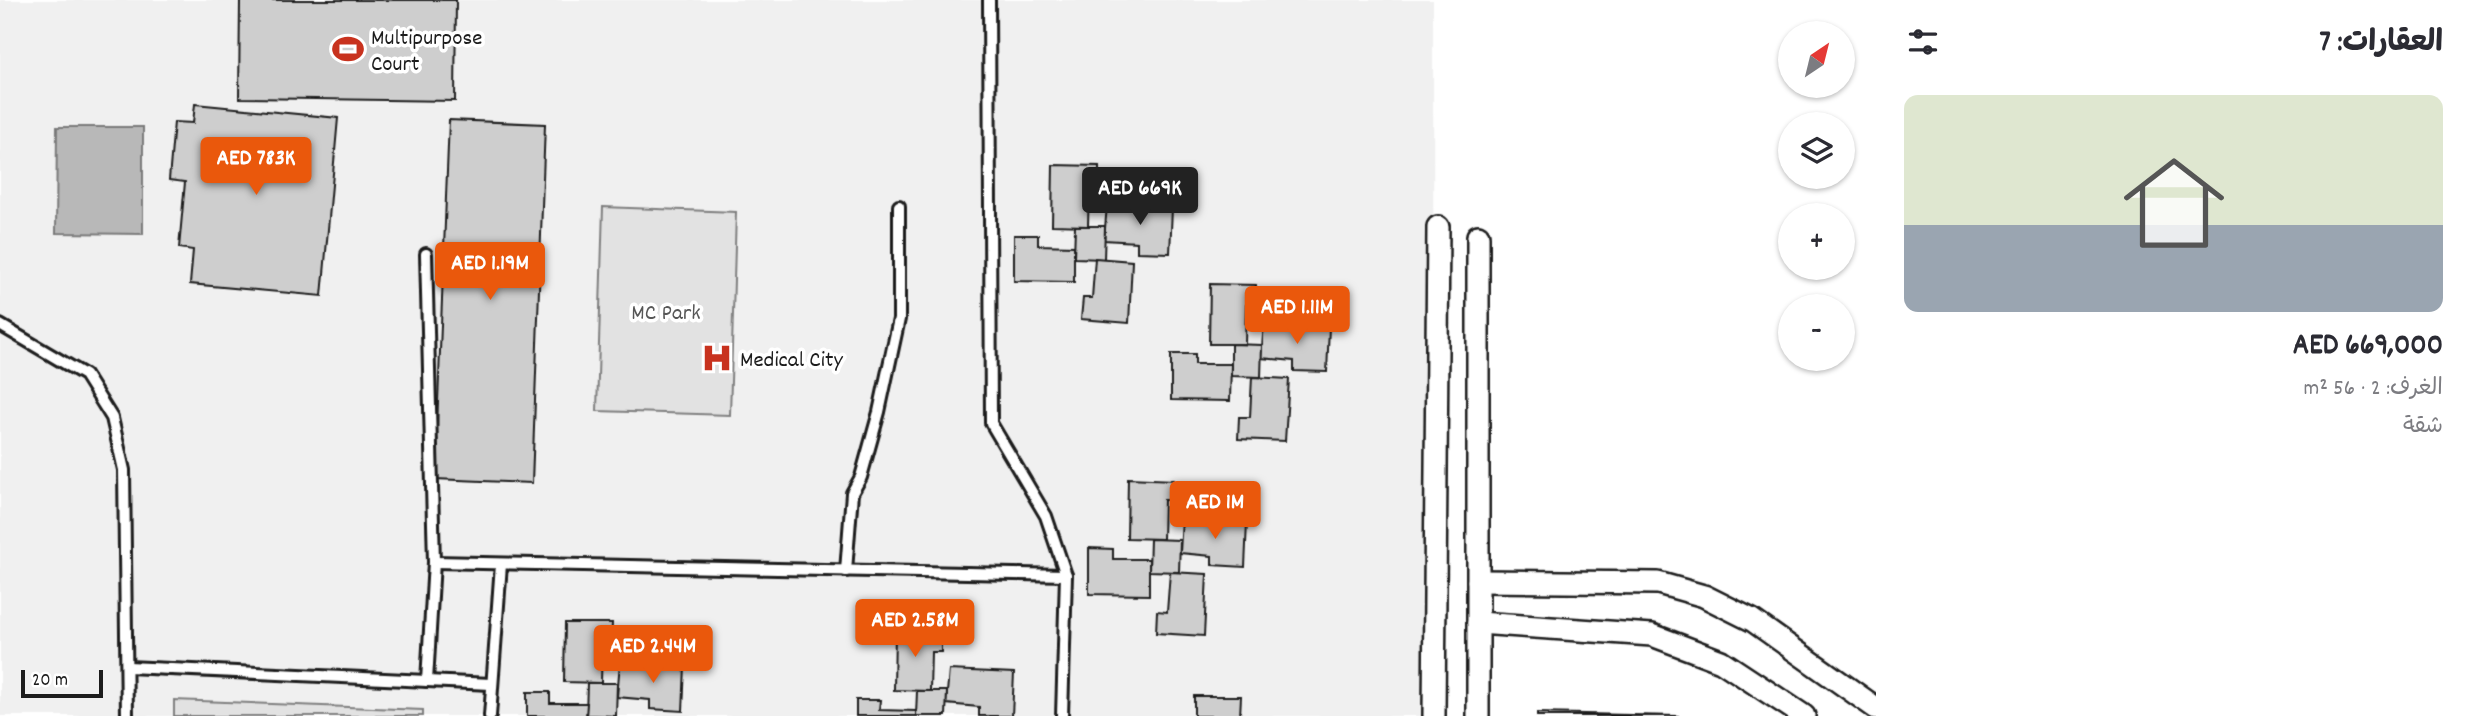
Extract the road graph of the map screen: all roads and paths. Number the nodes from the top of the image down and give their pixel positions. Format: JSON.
{"nodes":[{"id":1,"x":989,"y":0,"type":"edge"},
{"id":2,"x":899,"y":206,"type":"dead end"},
{"id":3,"x":1438,"y":227,"type":"dead end"},
{"id":4,"x":1478,"y":236,"type":"dead end"},
{"id":5,"x":426,"y":254,"type":"dead end"},
{"id":6,"x":0,"y":325,"type":"edge"},
{"id":7,"x":433,"y":562,"type":"junction"},
{"id":8,"x":501,"y":564,"type":"junction"},
{"id":9,"x":846,"y":571,"type":"junction"},
{"id":10,"x":1066,"y":576,"type":"junction"},
{"id":11,"x":1478,"y":581,"type":"junction"},
{"id":12,"x":1478,"y":623,"type":"junction"},
{"id":13,"x":128,"y":667,"type":"junction"},
{"id":14,"x":427,"y":681,"type":"junction"},
{"id":15,"x":491,"y":684,"type":"junction"},
{"id":16,"x":1876,"y":708,"type":"edge"},
{"id":17,"x":127,"y":716,"type":"edge"},
{"id":18,"x":490,"y":716,"type":"edge"},
{"id":19,"x":1062,"y":716,"type":"edge"},
{"id":20,"x":1434,"y":716,"type":"edge"},
{"id":21,"x":1478,"y":716,"type":"edge"},
{"id":22,"x":1804,"y":716,"type":"edge"}],
"edges":[{"from":1,"to":10,"type":"lane"},
{"from":2,"to":9,"type":"lane"},
{"from":3,"to":20,"type":"street"},
{"from":4,"to":11,"type":"street"},
{"from":5,"to":7,"type":"lane"},
{"from":6,"to":13,"type":"lane"},
{"from":7,"to":8,"type":"lane"},
{"from":7,"to":14,"type":"lane"},
{"from":8,"to":9,"type":"lane"},
{"from":8,"to":15,"type":"lane"},
{"from":9,"to":10,"type":"lane"},
{"from":10,"to":19,"type":"lane"},
{"from":11,"to":12,"type":"street"},
{"from":11,"to":16,"type":"street"},
{"from":12,"to":21,"type":"street"},
{"from":12,"to":22,"type":"street"},
{"from":13,"to":14,"type":"lane"},
{"from":13,"to":17,"type":"lane"},
{"from":14,"to":15,"type":"lane"},
{"from":15,"to":18,"type":"lane"}]}
